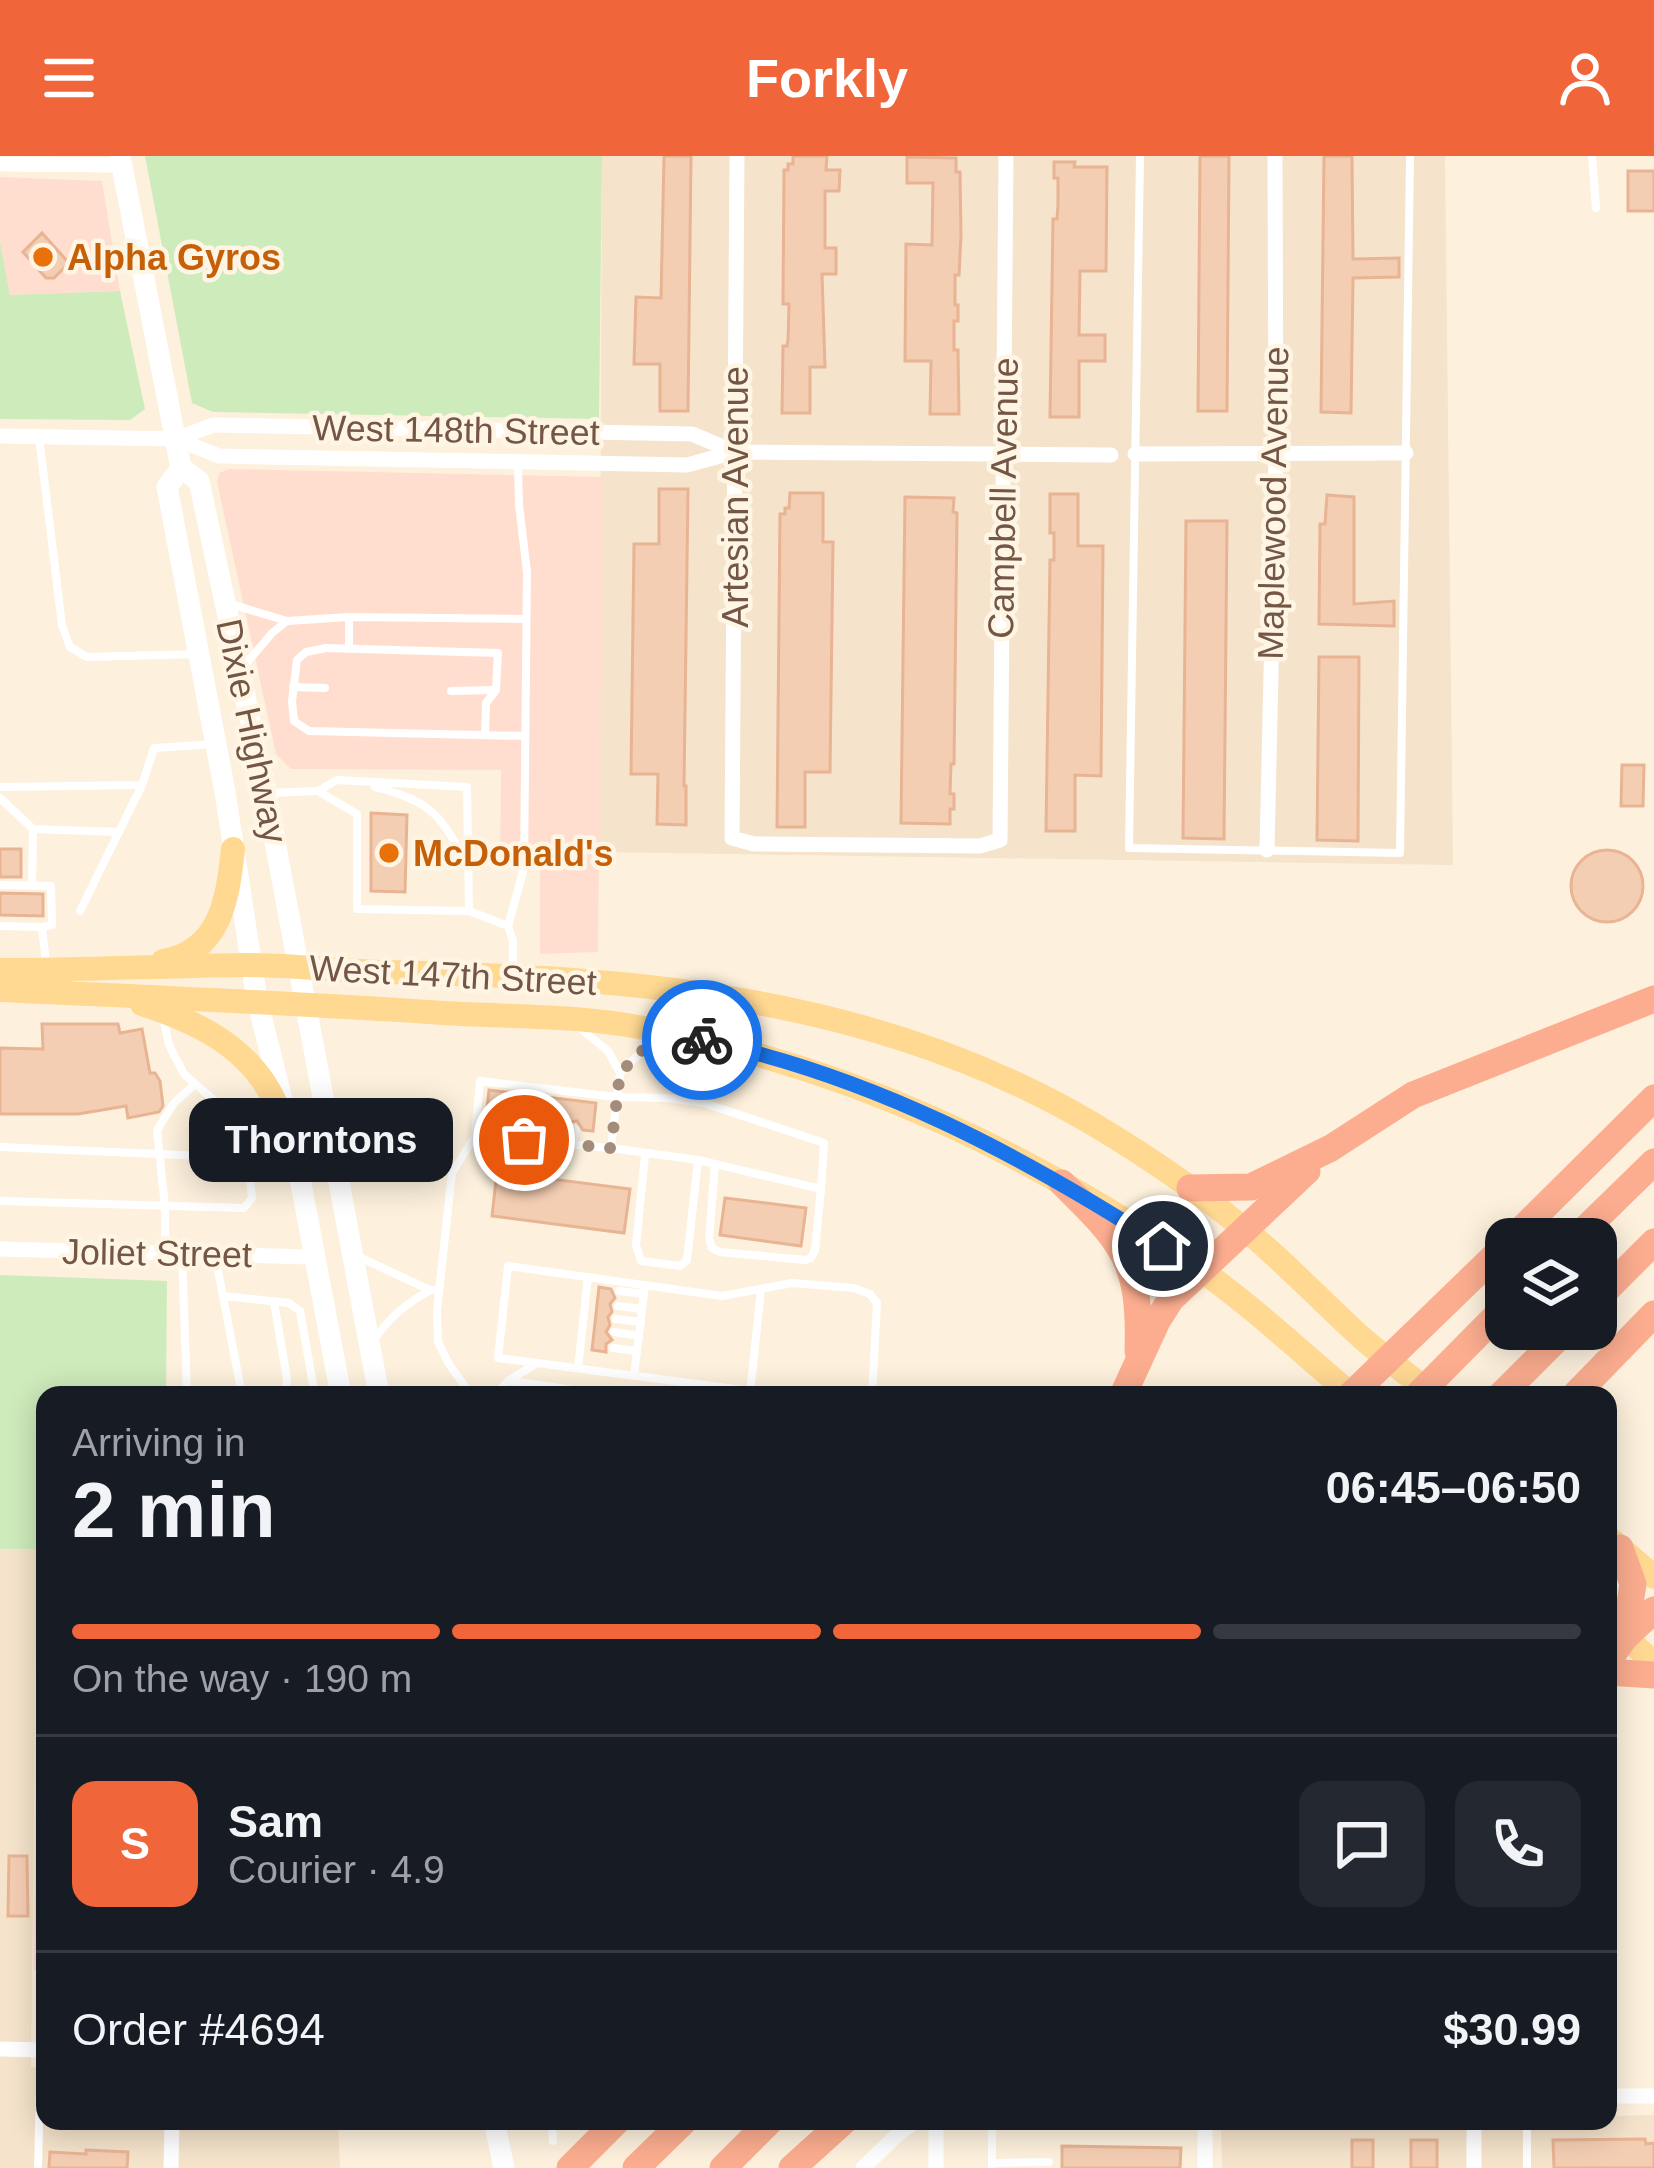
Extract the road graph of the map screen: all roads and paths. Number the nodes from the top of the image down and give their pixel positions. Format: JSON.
{"nodes":[{"id":1,"x":737,"y":156,"type":"edge"},
{"id":2,"x":1006,"y":156,"type":"edge"},
{"id":3,"x":1140,"y":156,"type":"edge"},
{"id":4,"x":1275,"y":156,"type":"edge"},
{"id":5,"x":1410,"y":156,"type":"edge"},
{"id":6,"x":1592,"y":156,"type":"edge"},
{"id":7,"x":121,"y":160,"type":"edge"},
{"id":8,"x":0,"y":164,"type":"edge"},
{"id":9,"x":1596,"y":208,"type":"dead end"},
{"id":10,"x":518,"y":433,"type":"junction"},
{"id":11,"x":0,"y":436,"type":"edge"},
{"id":12,"x":39,"y":437,"type":"junction"},
{"id":13,"x":176,"y":439,"type":"junction"},
{"id":14,"x":735,"y":452,"type":"junction"},
{"id":15,"x":1406,"y":453,"type":"junction"},
{"id":16,"x":1003,"y":454,"type":"junction"},
{"id":17,"x":1135,"y":454,"type":"junction"},
{"id":18,"x":1276,"y":454,"type":"junction"},
{"id":19,"x":1111,"y":455,"type":"dead end"},
{"id":20,"x":518,"y":464,"type":"junction"},
{"id":21,"x":181,"y":468,"type":"junction"},
{"id":22,"x":225,"y":603,"type":"junction"},
{"id":23,"x":349,"y":617,"type":"junction"},
{"id":24,"x":526,"y":619,"type":"junction"},
{"id":25,"x":287,"y":621,"type":"junction"},
{"id":26,"x":349,"y":649,"type":"junction"},
{"id":27,"x":200,"y":654,"type":"junction"},
{"id":28,"x":240,"y":671,"type":"junction"},
{"id":29,"x":293,"y":687,"type":"junction"},
{"id":30,"x":326,"y":688,"type":"dead end"},
{"id":31,"x":496,"y":689,"type":"junction"},
{"id":32,"x":451,"y":691,"type":"dead end"},
{"id":33,"x":484,"y":735,"type":"junction"},
{"id":34,"x":525,"y":736,"type":"junction"},
{"id":35,"x":216,"y":744,"type":"junction"},
{"id":36,"x":361,"y":783,"type":"junction"},
{"id":37,"x":142,"y":784,"type":"junction"},
{"id":38,"x":0,"y":787,"type":"edge"},
{"id":39,"x":318,"y":790,"type":"junction"},
{"id":40,"x":266,"y":794,"type":"junction"},
{"id":41,"x":0,"y":798,"type":"edge"},
{"id":42,"x":33,"y":829,"type":"junction"},
{"id":43,"x":119,"y":832,"type":"junction"},
{"id":44,"x":1000,"y":840,"type":"joint"},
{"id":45,"x":233,"y":849,"type":"junction"},
{"id":46,"x":1267,"y":850,"type":"junction"},
{"id":47,"x":468,"y":868,"type":"junction"},
{"id":48,"x":0,"y":885,"type":"edge"},
{"id":49,"x":32,"y":885,"type":"junction"},
{"id":50,"x":80,"y":911,"type":"dead end"},
{"id":51,"x":469,"y":911,"type":"junction"},
{"id":52,"x":17,"y":915,"type":"dead end"},
{"id":53,"x":0,"y":926,"type":"edge"},
{"id":54,"x":508,"y":926,"type":"junction"},
{"id":55,"x":17,"y":927,"type":"junction"},
{"id":56,"x":42,"y":927,"type":"junction"},
{"id":57,"x":250,"y":965,"type":"junction"},
{"id":58,"x":298,"y":968,"type":"junction"},
{"id":59,"x":0,"y":970,"type":"edge"},
{"id":60,"x":47,"y":970,"type":"junction"},
{"id":61,"x":513,"y":975,"type":"junction"},
{"id":62,"x":106,"y":982,"type":"junction"},
{"id":63,"x":0,"y":990,"type":"edge"},
{"id":64,"x":1654,"y":999,"type":"edge"},
{"id":65,"x":256,"y":1000,"type":"junction"},
{"id":66,"x":305,"y":1004,"type":"junction"},
{"id":67,"x":162,"y":1011,"type":"junction"},
{"id":68,"x":571,"y":1020,"type":"junction"},
{"id":69,"x":696,"y":1039,"type":"junction"},
{"id":70,"x":620,"y":1073,"type":"junction"},
{"id":71,"x":195,"y":1084,"type":"junction"},
{"id":72,"x":616,"y":1096,"type":"junction"},
{"id":73,"x":1654,"y":1098,"type":"edge"},
{"id":74,"x":505,"y":1120,"type":"dead end"},
{"id":75,"x":526,"y":1123,"type":"dead end"},
{"id":76,"x":548,"y":1126,"type":"dead end"},
{"id":77,"x":575,"y":1129,"type":"dead end"},
{"id":78,"x":475,"y":1136,"type":"junction"},
{"id":79,"x":502,"y":1138,"type":"junction"},
{"id":80,"x":524,"y":1140,"type":"junction"},
{"id":81,"x":546,"y":1143,"type":"junction"},
{"id":82,"x":573,"y":1145,"type":"junction"},
{"id":83,"x":294,"y":1147,"type":"junction"},
{"id":84,"x":0,"y":1148,"type":"edge"},
{"id":85,"x":611,"y":1148,"type":"junction"},
{"id":86,"x":1331,"y":1148,"type":"junction"},
{"id":87,"x":160,"y":1154,"type":"junction"},
{"id":88,"x":645,"y":1155,"type":"junction"},
{"id":89,"x":248,"y":1158,"type":"junction"},
{"id":90,"x":698,"y":1160,"type":"junction"},
{"id":91,"x":1654,"y":1162,"type":"edge"},
{"id":92,"x":715,"y":1164,"type":"junction"},
{"id":93,"x":1062,"y":1183,"type":"junction"},
{"id":94,"x":1190,"y":1188,"type":"junction"},
{"id":95,"x":821,"y":1189,"type":"junction"},
{"id":96,"x":0,"y":1201,"type":"edge"},
{"id":97,"x":164,"y":1207,"type":"junction"},
{"id":98,"x":1533,"y":1218,"type":"edge"},
{"id":99,"x":1597,"y":1218,"type":"edge"},
{"id":100,"x":1245,"y":1229,"type":"junction"},
{"id":101,"x":1654,"y":1243,"type":"edge"},
{"id":102,"x":0,"y":1249,"type":"edge"},
{"id":103,"x":174,"y":1253,"type":"junction"},
{"id":104,"x":215,"y":1254,"type":"junction"},
{"id":105,"x":352,"y":1254,"type":"junction"},
{"id":106,"x":313,"y":1257,"type":"junction"},
{"id":107,"x":1485,"y":1266,"type":"edge"},
{"id":108,"x":1201,"y":1270,"type":"junction"},
{"id":109,"x":1617,"y":1279,"type":"edge"},
{"id":110,"x":587,"y":1282,"type":"junction"},
{"id":111,"x":598,"y":1289,"type":"dead end"},
{"id":112,"x":645,"y":1289,"type":"junction"},
{"id":113,"x":761,"y":1289,"type":"junction"},
{"id":114,"x":434,"y":1290,"type":"junction"},
{"id":115,"x":619,"y":1291,"type":"dead end"},
{"id":116,"x":223,"y":1295,"type":"junction"},
{"id":117,"x":274,"y":1301,"type":"junction"},
{"id":118,"x":585,"y":1302,"type":"junction"},
{"id":119,"x":597,"y":1304,"type":"dead end"},
{"id":120,"x":617,"y":1306,"type":"dead end"},
{"id":121,"x":642,"y":1309,"type":"junction"},
{"id":122,"x":1654,"y":1314,"type":"edge"},
{"id":123,"x":584,"y":1315,"type":"junction"},
{"id":124,"x":596,"y":1317,"type":"dead end"},
{"id":125,"x":616,"y":1319,"type":"dead end"},
{"id":126,"x":641,"y":1322,"type":"junction"},
{"id":127,"x":1485,"y":1327,"type":"edge"},
{"id":128,"x":582,"y":1329,"type":"junction"},
{"id":129,"x":594,"y":1330,"type":"dead end"},
{"id":130,"x":614,"y":1332,"type":"dead end"},
{"id":131,"x":639,"y":1336,"type":"junction"},
{"id":132,"x":580,"y":1345,"type":"junction"},
{"id":133,"x":370,"y":1346,"type":"junction"},
{"id":134,"x":592,"y":1346,"type":"dead end"},
{"id":135,"x":613,"y":1348,"type":"dead end"},
{"id":136,"x":1546,"y":1350,"type":"edge"},
{"id":137,"x":637,"y":1351,"type":"junction"},
{"id":138,"x":537,"y":1363,"type":"junction"},
{"id":139,"x":1137,"y":1364,"type":"junction"},
{"id":140,"x":578,"y":1368,"type":"junction"},
{"id":141,"x":634,"y":1376,"type":"junction"},
{"id":142,"x":508,"y":1381,"type":"junction"},
{"id":143,"x":186,"y":1386,"type":"edge"},
{"id":144,"x":240,"y":1386,"type":"edge"},
{"id":145,"x":286,"y":1386,"type":"edge"},
{"id":146,"x":313,"y":1386,"type":"edge"},
{"id":147,"x":338,"y":1386,"type":"edge"},
{"id":148,"x":377,"y":1386,"type":"edge"},
{"id":149,"x":465,"y":1386,"type":"edge"},
{"id":150,"x":503,"y":1386,"type":"edge"},
{"id":151,"x":544,"y":1386,"type":"edge"},
{"id":152,"x":702,"y":1386,"type":"edge"},
{"id":153,"x":751,"y":1386,"type":"edge"},
{"id":154,"x":872,"y":1386,"type":"edge"},
{"id":155,"x":1127,"y":1386,"type":"edge"},
{"id":156,"x":1341,"y":1386,"type":"edge"},
{"id":157,"x":1361,"y":1386,"type":"edge"},
{"id":158,"x":1422,"y":1386,"type":"edge"},
{"id":159,"x":1427,"y":1386,"type":"edge"},
{"id":160,"x":1510,"y":1386,"type":"edge"},
{"id":161,"x":1583,"y":1386,"type":"edge"},
{"id":162,"x":1617,"y":1546,"type":"edge"},
{"id":163,"x":1617,"y":1549,"type":"edge"},
{"id":164,"x":1654,"y":1577,"type":"edge"},
{"id":165,"x":1654,"y":1610,"type":"edge"},
{"id":166,"x":1617,"y":1629,"type":"edge"},
{"id":167,"x":1654,"y":1663,"type":"edge"},
{"id":168,"x":1617,"y":1673,"type":"edge"},
{"id":169,"x":1654,"y":1676,"type":"edge"},
{"id":170,"x":0,"y":2049,"type":"edge"},
{"id":171,"x":36,"y":2050,"type":"edge"},
{"id":172,"x":1617,"y":2096,"type":"edge"},
{"id":173,"x":1654,"y":2096,"type":"edge"},
{"id":174,"x":40,"y":2130,"type":"edge"},
{"id":175,"x":172,"y":2130,"type":"edge"},
{"id":176,"x":496,"y":2130,"type":"edge"},
{"id":177,"x":553,"y":2130,"type":"edge"},
{"id":178,"x":608,"y":2130,"type":"edge"},
{"id":179,"x":675,"y":2130,"type":"edge"},
{"id":180,"x":761,"y":2130,"type":"edge"},
{"id":181,"x":834,"y":2130,"type":"edge"},
{"id":182,"x":902,"y":2130,"type":"edge"},
{"id":183,"x":935,"y":2130,"type":"edge"},
{"id":184,"x":992,"y":2130,"type":"edge"},
{"id":185,"x":1205,"y":2130,"type":"edge"},
{"id":186,"x":1474,"y":2130,"type":"edge"},
{"id":187,"x":1526,"y":2130,"type":"edge"},
{"id":188,"x":554,"y":2141,"type":"dead end"},
{"id":189,"x":1049,"y":2162,"type":"dead end"},
{"id":190,"x":992,"y":2166,"type":"edge"},
{"id":191,"x":38,"y":2168,"type":"edge"},
{"id":192,"x":171,"y":2168,"type":"edge"},
{"id":193,"x":504,"y":2168,"type":"edge"},
{"id":194,"x":570,"y":2168,"type":"edge"},
{"id":195,"x":636,"y":2168,"type":"edge"},
{"id":196,"x":723,"y":2168,"type":"edge"},
{"id":197,"x":792,"y":2168,"type":"edge"},
{"id":198,"x":863,"y":2168,"type":"edge"},
{"id":199,"x":936,"y":2168,"type":"edge"},
{"id":200,"x":1205,"y":2168,"type":"edge"},
{"id":201,"x":1474,"y":2168,"type":"edge"},
{"id":202,"x":1527,"y":2168,"type":"edge"}],
"edges":[{"from":1,"to":14,"type":"street","name":"Artesian Avenue"},
{"from":2,"to":16,"type":"street","name":"Campbell Avenue"},
{"from":3,"to":17,"type":"lane"},
{"from":4,"to":18,"type":"street","name":"Maplewood Avenue"},
{"from":5,"to":15,"type":"lane"},
{"from":6,"to":9,"type":"lane"},
{"from":7,"to":8,"type":"street"},
{"from":7,"to":13,"type":"main road","name":"Dixie Highway"},
{"from":10,"to":13,"type":"street","name":"West 148th Street"},
{"from":10,"to":14,"type":"street","name":"West 148th Street"},
{"from":10,"to":20,"type":"street"},
{"from":11,"to":12,"type":"street","name":"West 148th Street"},
{"from":12,"to":13,"type":"street","name":"West 148th Street"},
{"from":12,"to":27,"type":"lane"},
{"from":13,"to":20,"type":"street","name":"West 148th Street"},
{"from":13,"to":21,"type":"main road","name":"Dixie Highway"},
{"from":14,"to":16,"type":"street","name":"West 148th Street"},
{"from":14,"to":20,"type":"street","name":"West 148th Street"},
{"from":14,"to":44,"type":"street","name":"Artesian Avenue"},
{"from":15,"to":18,"type":"street"},
{"from":15,"to":46,"type":"lane"},
{"from":16,"to":19,"type":"street","name":"West 148th Street"},
{"from":16,"to":44,"type":"street","name":"Campbell Avenue"},
{"from":17,"to":18,"type":"street"},
{"from":17,"to":46,"type":"lane"},
{"from":18,"to":46,"type":"street","name":"Maplewood Avenue"},
{"from":20,"to":24,"type":"lane"},
{"from":21,"to":22,"type":"main road","name":"Dixie Highway"},
{"from":21,"to":27,"type":"main road","name":"Dixie Highway"},
{"from":22,"to":25,"type":"lane"},
{"from":22,"to":28,"type":"main road","name":"Dixie Highway"},
{"from":23,"to":24,"type":"lane"},
{"from":23,"to":25,"type":"lane"},
{"from":23,"to":26,"type":"lane"},
{"from":24,"to":34,"type":"lane"},
{"from":25,"to":28,"type":"lane"},
{"from":26,"to":29,"type":"lane"},
{"from":26,"to":31,"type":"lane"},
{"from":27,"to":35,"type":"main road","name":"Dixie Highway"},
{"from":28,"to":40,"type":"main road","name":"Dixie Highway"},
{"from":29,"to":30,"type":"lane"},
{"from":29,"to":33,"type":"lane"},
{"from":31,"to":32,"type":"lane"},
{"from":31,"to":33,"type":"lane"},
{"from":33,"to":34,"type":"lane"},
{"from":34,"to":54,"type":"lane"},
{"from":35,"to":37,"type":"lane"},
{"from":35,"to":45,"type":"main road","name":"Dixie Highway"},
{"from":36,"to":39,"type":"lane"},
{"from":36,"to":47,"type":"lane"},
{"from":36,"to":47,"type":"lane"},
{"from":37,"to":38,"type":"lane"},
{"from":37,"to":43,"type":"lane"},
{"from":39,"to":40,"type":"lane"},
{"from":39,"to":51,"type":"lane"},
{"from":40,"to":58,"type":"main road","name":"Dixie Highway"},
{"from":41,"to":42,"type":"lane"},
{"from":42,"to":43,"type":"lane"},
{"from":42,"to":49,"type":"lane"},
{"from":43,"to":50,"type":"lane"},
{"from":45,"to":57,"type":"main road","name":"Dixie Highway"},
{"from":45,"to":62,"type":"main road"},
{"from":47,"to":51,"type":"lane"},
{"from":48,"to":49,"type":"lane"},
{"from":49,"to":56,"type":"lane"},
{"from":51,"to":54,"type":"lane"},
{"from":52,"to":55,"type":"lane"},
{"from":53,"to":55,"type":"lane"},
{"from":54,"to":61,"type":"lane"},
{"from":55,"to":56,"type":"lane"},
{"from":56,"to":60,"type":"lane"},
{"from":57,"to":58,"type":"main road","name":"West 147th Street"},
{"from":57,"to":62,"type":"main road","name":"West 147th Street"},
{"from":57,"to":65,"type":"main road","name":"Dixie Highway"},
{"from":58,"to":61,"type":"main road","name":"West 147th Street"},
{"from":58,"to":66,"type":"main road","name":"Dixie Highway"},
{"from":59,"to":60,"type":"main road","name":"West 147th Street"},
{"from":60,"to":62,"type":"main road","name":"West 147th Street"},
{"from":61,"to":94,"type":"main road","name":"West 147th Street"},
{"from":62,"to":63,"type":"main road","name":"West 147th Street"},
{"from":62,"to":65,"type":"main road","name":"West 147th Street"},
{"from":62,"to":67,"type":"main road"},
{"from":64,"to":86,"type":"highway"},
{"from":65,"to":66,"type":"main road","name":"West 147th Street"},
{"from":65,"to":83,"type":"main road","name":"Dixie Highway"},
{"from":66,"to":68,"type":"main road","name":"West 147th Street"},
{"from":66,"to":105,"type":"main road","name":"Dixie Highway"},
{"from":67,"to":71,"type":"lane"},
{"from":67,"to":83,"type":"main road"},
{"from":68,"to":69,"type":"main road","name":"West 147th Street"},
{"from":68,"to":70,"type":"lane"},
{"from":69,"to":70,"type":"lane"},
{"from":69,"to":93,"type":"main road","name":"West 147th Street"},
{"from":70,"to":72,"type":"lane"},
{"from":71,"to":87,"type":"lane"},
{"from":71,"to":89,"type":"lane"},
{"from":72,"to":78,"type":"lane"},
{"from":72,"to":85,"type":"lane"},
{"from":72,"to":95,"type":"lane"},
{"from":73,"to":98,"type":"highway"},
{"from":74,"to":79,"type":"lane"},
{"from":75,"to":80,"type":"lane"},
{"from":76,"to":81,"type":"lane"},
{"from":77,"to":82,"type":"lane"},
{"from":78,"to":79,"type":"lane"},
{"from":78,"to":114,"type":"lane"},
{"from":79,"to":80,"type":"lane"},
{"from":80,"to":81,"type":"lane"},
{"from":81,"to":82,"type":"lane"},
{"from":82,"to":85,"type":"lane"},
{"from":83,"to":106,"type":"main road","name":"Dixie Highway"},
{"from":84,"to":87,"type":"lane"},
{"from":85,"to":88,"type":"lane"},
{"from":86,"to":94,"type":"highway"},
{"from":86,"to":100,"type":"highway"},
{"from":87,"to":89,"type":"lane"},
{"from":87,"to":97,"type":"lane"},
{"from":88,"to":90,"type":"lane"},
{"from":88,"to":90,"type":"lane"},
{"from":89,"to":97,"type":"lane"},
{"from":90,"to":92,"type":"lane"},
{"from":91,"to":99,"type":"highway"},
{"from":92,"to":95,"type":"lane"},
{"from":92,"to":95,"type":"lane"},
{"from":93,"to":108,"type":"main road","name":"West 147th Street"},
{"from":93,"to":139,"type":"highway"},
{"from":94,"to":100,"type":"main road","name":"West 147th Street"},
{"from":96,"to":97,"type":"lane"},
{"from":97,"to":103,"type":"lane"},
{"from":100,"to":108,"type":"highway"},
{"from":100,"to":158,"type":"main road","name":"West 147th Street"},
{"from":101,"to":109,"type":"highway"},
{"from":102,"to":103,"type":"street","name":"Joliet Street"},
{"from":103,"to":104,"type":"street","name":"Joliet Street"},
{"from":103,"to":143,"type":"lane"},
{"from":104,"to":106,"type":"street","name":"Joliet Street"},
{"from":104,"to":116,"type":"lane"},
{"from":105,"to":114,"type":"lane"},
{"from":105,"to":133,"type":"main road","name":"Dixie Highway"},
{"from":106,"to":147,"type":"main road","name":"Dixie Highway"},
{"from":107,"to":157,"type":"highway"},
{"from":108,"to":139,"type":"highway"},
{"from":108,"to":156,"type":"main road","name":"West 147th Street"},
{"from":110,"to":111,"type":"lane"},
{"from":110,"to":112,"type":"lane"},
{"from":110,"to":118,"type":"lane"},
{"from":110,"to":138,"type":"lane"},
{"from":112,"to":113,"type":"lane"},
{"from":112,"to":115,"type":"lane"},
{"from":112,"to":121,"type":"lane"},
{"from":113,"to":153,"type":"lane"},
{"from":113,"to":154,"type":"lane"},
{"from":114,"to":133,"type":"lane"},
{"from":114,"to":149,"type":"lane"},
{"from":116,"to":117,"type":"lane"},
{"from":116,"to":144,"type":"lane"},
{"from":117,"to":145,"type":"lane"},
{"from":117,"to":146,"type":"lane"},
{"from":118,"to":119,"type":"lane"},
{"from":118,"to":123,"type":"lane"},
{"from":120,"to":121,"type":"lane"},
{"from":121,"to":126,"type":"lane"},
{"from":122,"to":161,"type":"highway"},
{"from":123,"to":124,"type":"lane"},
{"from":123,"to":128,"type":"lane"},
{"from":125,"to":126,"type":"lane"},
{"from":126,"to":131,"type":"lane"},
{"from":127,"to":159,"type":"highway"},
{"from":128,"to":129,"type":"lane"},
{"from":128,"to":132,"type":"lane"},
{"from":130,"to":131,"type":"lane"},
{"from":131,"to":137,"type":"lane"},
{"from":132,"to":134,"type":"lane"},
{"from":132,"to":140,"type":"lane"},
{"from":133,"to":148,"type":"main road","name":"Dixie Highway"},
{"from":135,"to":137,"type":"lane"},
{"from":136,"to":160,"type":"highway"},
{"from":137,"to":141,"type":"lane"},
{"from":138,"to":140,"type":"lane"},
{"from":138,"to":142,"type":"lane"},
{"from":139,"to":155,"type":"highway"},
{"from":140,"to":141,"type":"lane"},
{"from":141,"to":152,"type":"lane"},
{"from":142,"to":150,"type":"lane"},
{"from":142,"to":151,"type":"lane"},
{"from":162,"to":164,"type":"main road"},
{"from":163,"to":166,"type":"highway"},
{"from":165,"to":166,"type":"highway"},
{"from":166,"to":167,"type":"main road"},
{"from":168,"to":169,"type":"highway"},
{"from":170,"to":171,"type":"street"},
{"from":172,"to":173,"type":"street"},
{"from":174,"to":191,"type":"lane"},
{"from":175,"to":192,"type":"street"},
{"from":176,"to":193,"type":"main road"},
{"from":177,"to":188,"type":"lane"},
{"from":178,"to":194,"type":"highway"},
{"from":179,"to":195,"type":"highway"},
{"from":180,"to":196,"type":"highway"},
{"from":181,"to":197,"type":"highway"},
{"from":182,"to":198,"type":"street"},
{"from":183,"to":199,"type":"street"},
{"from":184,"to":190,"type":"lane"},
{"from":185,"to":200,"type":"street"},
{"from":186,"to":201,"type":"street"},
{"from":187,"to":202,"type":"lane"},
{"from":189,"to":190,"type":"lane"}]}
